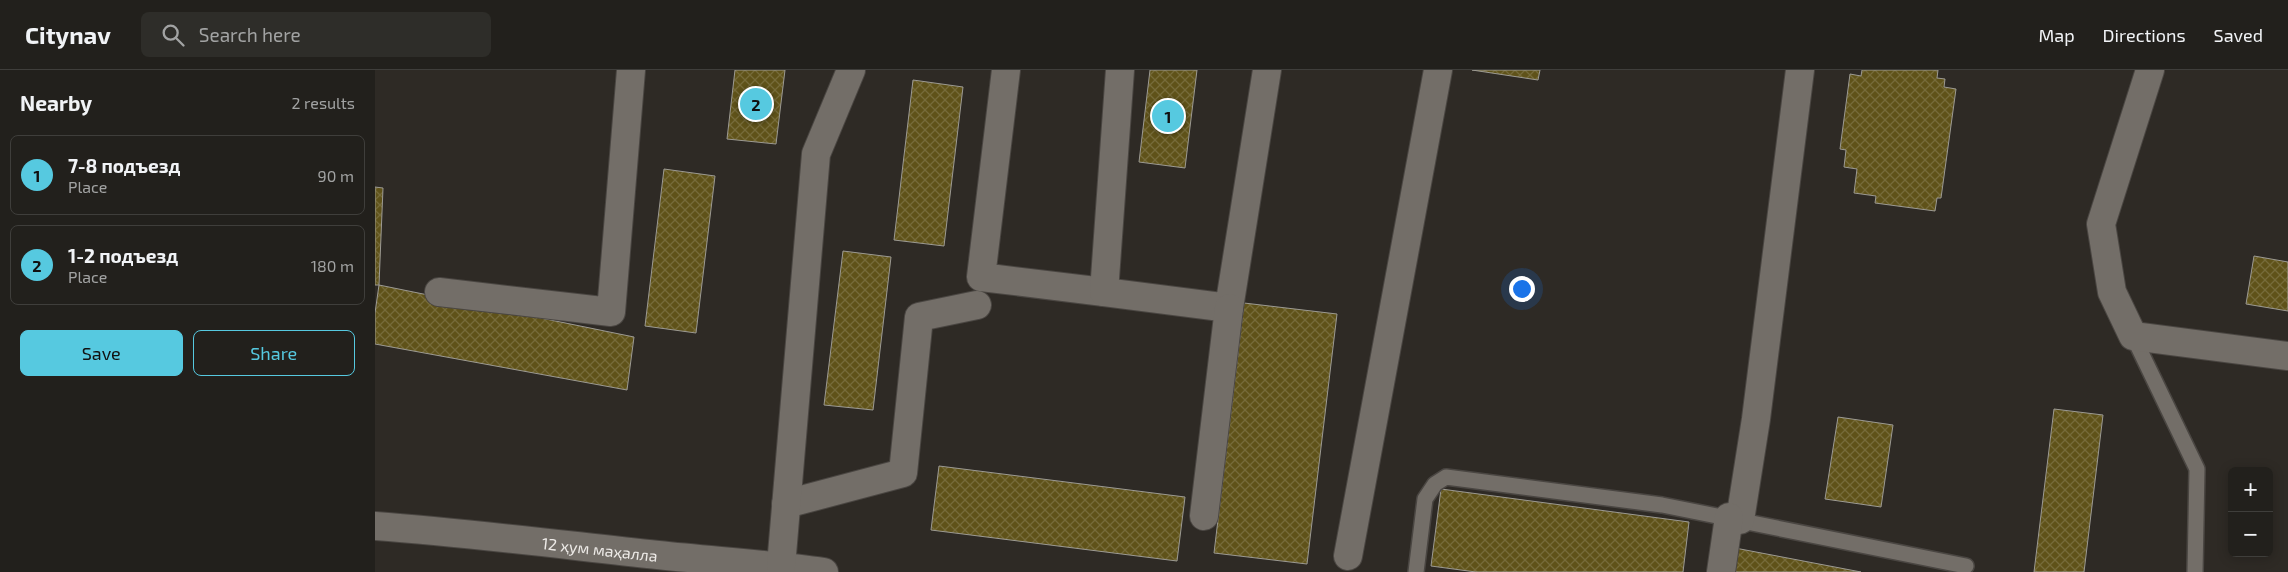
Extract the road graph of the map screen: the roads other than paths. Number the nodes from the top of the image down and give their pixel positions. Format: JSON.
{"nodes":[{"id":1,"x":631,"y":70,"type":"edge"},
{"id":2,"x":851,"y":70,"type":"edge"},
{"id":3,"x":1006,"y":70,"type":"edge"},
{"id":4,"x":1120,"y":70,"type":"edge"},
{"id":5,"x":1267,"y":70,"type":"edge"},
{"id":6,"x":1438,"y":70,"type":"edge"},
{"id":7,"x":1800,"y":70,"type":"edge"},
{"id":8,"x":2150,"y":70,"type":"edge"},
{"id":9,"x":439,"y":292,"type":"dead end"},
{"id":10,"x":1104,"y":292,"type":"junction"},
{"id":11,"x":977,"y":305,"type":"dead end"},
{"id":12,"x":1229,"y":308,"type":"junction"},
{"id":13,"x":2133,"y":336,"type":"junction"},
{"id":14,"x":2288,"y":356,"type":"edge"},
{"id":15,"x":786,"y":504,"type":"junction"},
{"id":16,"x":1204,"y":516,"type":"dead end"},
{"id":17,"x":1735,"y":519,"type":"junction"},
{"id":18,"x":375,"y":526,"type":"edge"},
{"id":19,"x":1348,"y":556,"type":"dead end"},
{"id":20,"x":660,"y":564,"type":"edge"},
{"id":21,"x":781,"y":566,"type":"junction"},
{"id":22,"x":1966,"y":566,"type":"dead end"},
{"id":23,"x":824,"y":572,"type":"edge"},
{"id":24,"x":1416,"y":572,"type":"edge"},
{"id":25,"x":1721,"y":572,"type":"edge"},
{"id":26,"x":2195,"y":572,"type":"edge"}],
"edges":[{"from":1,"to":9,"type":"street"},
{"from":2,"to":15,"type":"street"},
{"from":3,"to":10,"type":"street"},
{"from":4,"to":10,"type":"street"},
{"from":5,"to":12,"type":"street"},
{"from":6,"to":19,"type":"street"},
{"from":7,"to":17,"type":"street"},
{"from":8,"to":13,"type":"street"},
{"from":10,"to":12,"type":"street"},
{"from":11,"to":15,"type":"street"},
{"from":12,"to":16,"type":"street"},
{"from":13,"to":14,"type":"street"},
{"from":13,"to":26,"type":"lane"},
{"from":15,"to":21,"type":"street"},
{"from":17,"to":22,"type":"lane"},
{"from":17,"to":24,"type":"lane"},
{"from":17,"to":25,"type":"street"},
{"from":18,"to":20,"type":"street","name":"12 ҳум маҳалла"},
{"from":20,"to":21,"type":"street","name":"12 ҳум маҳалла"},
{"from":21,"to":23,"type":"street","name":"12 ҳум маҳалла"}]}
